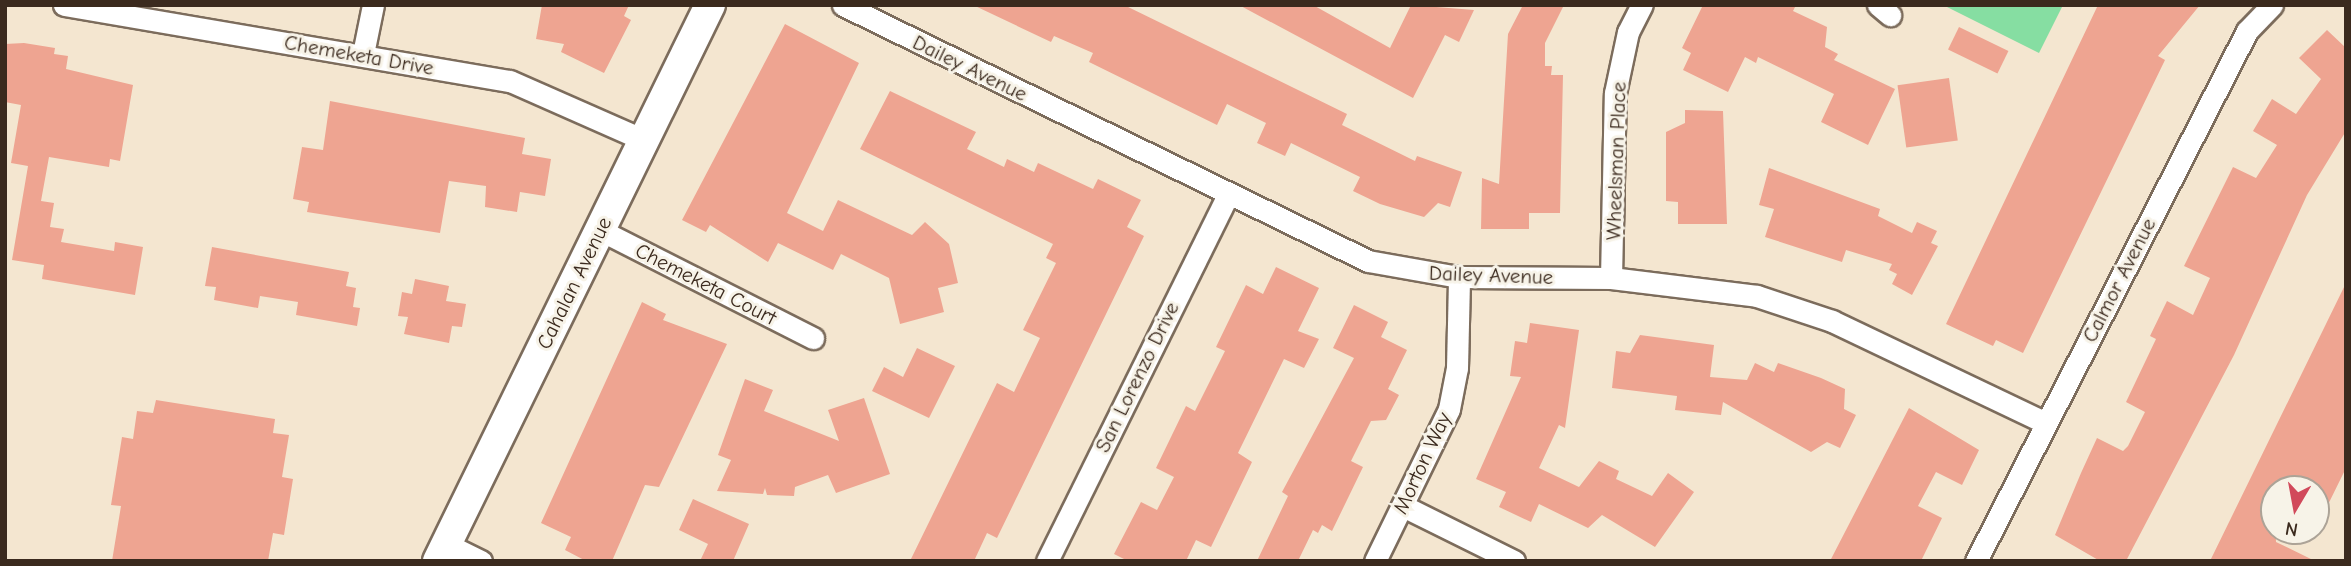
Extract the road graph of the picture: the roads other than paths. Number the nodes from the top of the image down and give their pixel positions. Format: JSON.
{"nodes":[{"id":1,"x":64,"y":5,"type":"edge"},
{"id":2,"x":373,"y":5,"type":"edge"},
{"id":3,"x":709,"y":5,"type":"edge"},
{"id":4,"x":843,"y":5,"type":"edge"},
{"id":5,"x":1642,"y":5,"type":"edge"},
{"id":6,"x":2272,"y":5,"type":"edge"},
{"id":7,"x":363,"y":54,"type":"junction"},
{"id":8,"x":643,"y":140,"type":"junction"},
{"id":9,"x":1228,"y":194,"type":"junction"},
{"id":10,"x":600,"y":230,"type":"junction"},
{"id":11,"x":1459,"y":277,"type":"junction"},
{"id":12,"x":1611,"y":278,"type":"junction"},
{"id":13,"x":813,"y":338,"type":"dead end"},
{"id":14,"x":2046,"y":423,"type":"junction"},
{"id":15,"x":1403,"y":506,"type":"junction"},
{"id":16,"x":442,"y":552,"type":"edge"},
{"id":17,"x":481,"y":561,"type":"edge"},
{"id":18,"x":1047,"y":561,"type":"edge"},
{"id":19,"x":1375,"y":561,"type":"edge"},
{"id":20,"x":1514,"y":561,"type":"edge"},
{"id":21,"x":1976,"y":561,"type":"edge"}],
"edges":[{"from":1,"to":7,"type":"street","name":"Chemeketa Drive"},
{"from":2,"to":7,"type":"street"},
{"from":3,"to":8,"type":"street","name":"Cahalan Avenue"},
{"from":4,"to":9,"type":"street","name":"Dailey Avenue"},
{"from":5,"to":12,"type":"street","name":"Wheelsman Place"},
{"from":6,"to":14,"type":"street","name":"Calmor Avenue"},
{"from":7,"to":8,"type":"street","name":"Chemeketa Drive"},
{"from":8,"to":10,"type":"street","name":"Cahalan Avenue"},
{"from":9,"to":11,"type":"street","name":"Dailey Avenue"},
{"from":9,"to":18,"type":"street","name":"San Lorenzo Drive"},
{"from":10,"to":13,"type":"street","name":"Chemeketa Court"},
{"from":10,"to":16,"type":"street","name":"Cahalan Avenue"},
{"from":11,"to":12,"type":"street","name":"Dailey Avenue"},
{"from":11,"to":15,"type":"street","name":"Morton Way"},
{"from":12,"to":14,"type":"street","name":"Dailey Avenue"},
{"from":14,"to":21,"type":"street","name":"Calmor Avenue"},
{"from":15,"to":19,"type":"street","name":"Morton Way"},
{"from":15,"to":20,"type":"street"},
{"from":16,"to":17,"type":"street"}]}
